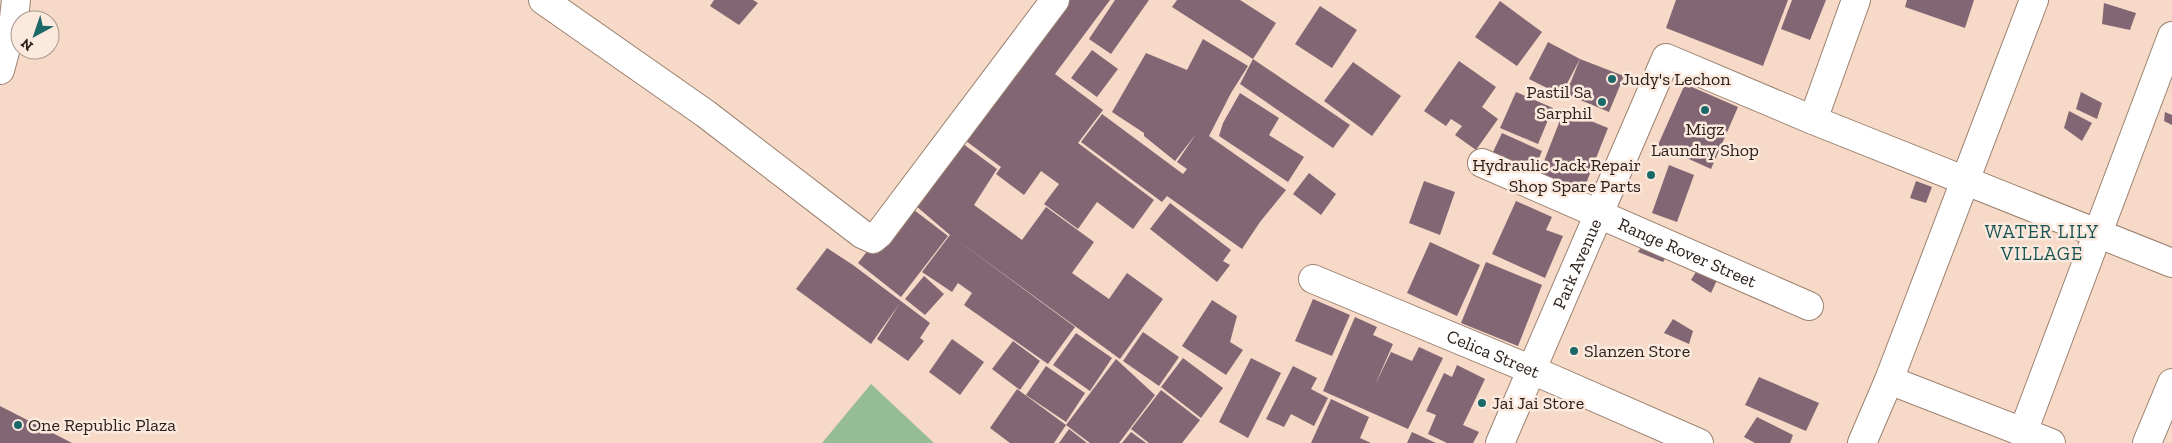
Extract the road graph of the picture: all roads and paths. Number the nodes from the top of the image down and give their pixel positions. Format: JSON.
{"nodes":[{"id":1,"x":16,"y":0,"type":"edge"},
{"id":2,"x":543,"y":0,"type":"edge"},
{"id":3,"x":1055,"y":0,"type":"edge"},
{"id":4,"x":1856,"y":0,"type":"edge"},
{"id":5,"x":2034,"y":0,"type":"edge"},
{"id":6,"x":2172,"y":36,"type":"edge"},
{"id":7,"x":0,"y":70,"type":"edge"},
{"id":8,"x":1813,"y":120,"type":"junction"},
{"id":9,"x":1482,"y":163,"type":"dead end"},
{"id":10,"x":1965,"y":181,"type":"junction"},
{"id":11,"x":1599,"y":213,"type":"junction"},
{"id":12,"x":2097,"y":234,"type":"junction"},
{"id":13,"x":2172,"y":263,"type":"edge"},
{"id":14,"x":1313,"y":279,"type":"dead end"},
{"id":15,"x":1809,"y":306,"type":"dead end"},
{"id":16,"x":1532,"y":370,"type":"junction"},
{"id":17,"x":1889,"y":380,"type":"junction"},
{"id":18,"x":2172,"y":383,"type":"edge"},
{"id":19,"x":2023,"y":432,"type":"junction"},
{"id":20,"x":1500,"y":443,"type":"edge"},
{"id":21,"x":1699,"y":443,"type":"edge"},
{"id":22,"x":1862,"y":443,"type":"edge"},
{"id":23,"x":2051,"y":443,"type":"edge"},
{"id":24,"x":2147,"y":443,"type":"edge"}],
"edges":[{"from":1,"to":7,"type":"street"},
{"from":2,"to":3,"type":"street"},
{"from":4,"to":8,"type":"street"},
{"from":5,"to":10,"type":"street"},
{"from":6,"to":12,"type":"street"},
{"from":8,"to":10,"type":"street"},
{"from":8,"to":11,"type":"street","name":"Park Avenue"},
{"from":9,"to":11,"type":"street","name":"Range Rover Street"},
{"from":10,"to":12,"type":"street"},
{"from":10,"to":17,"type":"street"},
{"from":11,"to":15,"type":"street","name":"Range Rover Street"},
{"from":11,"to":16,"type":"street","name":"Park Avenue"},
{"from":12,"to":13,"type":"street"},
{"from":12,"to":19,"type":"street"},
{"from":14,"to":16,"type":"street","name":"Celica Street"},
{"from":16,"to":20,"type":"street","name":"Park Avenue"},
{"from":16,"to":21,"type":"street","name":"Celica Street"},
{"from":17,"to":19,"type":"street"},
{"from":17,"to":22,"type":"street"},
{"from":18,"to":24,"type":"street"},
{"from":19,"to":23,"type":"street"}]}
